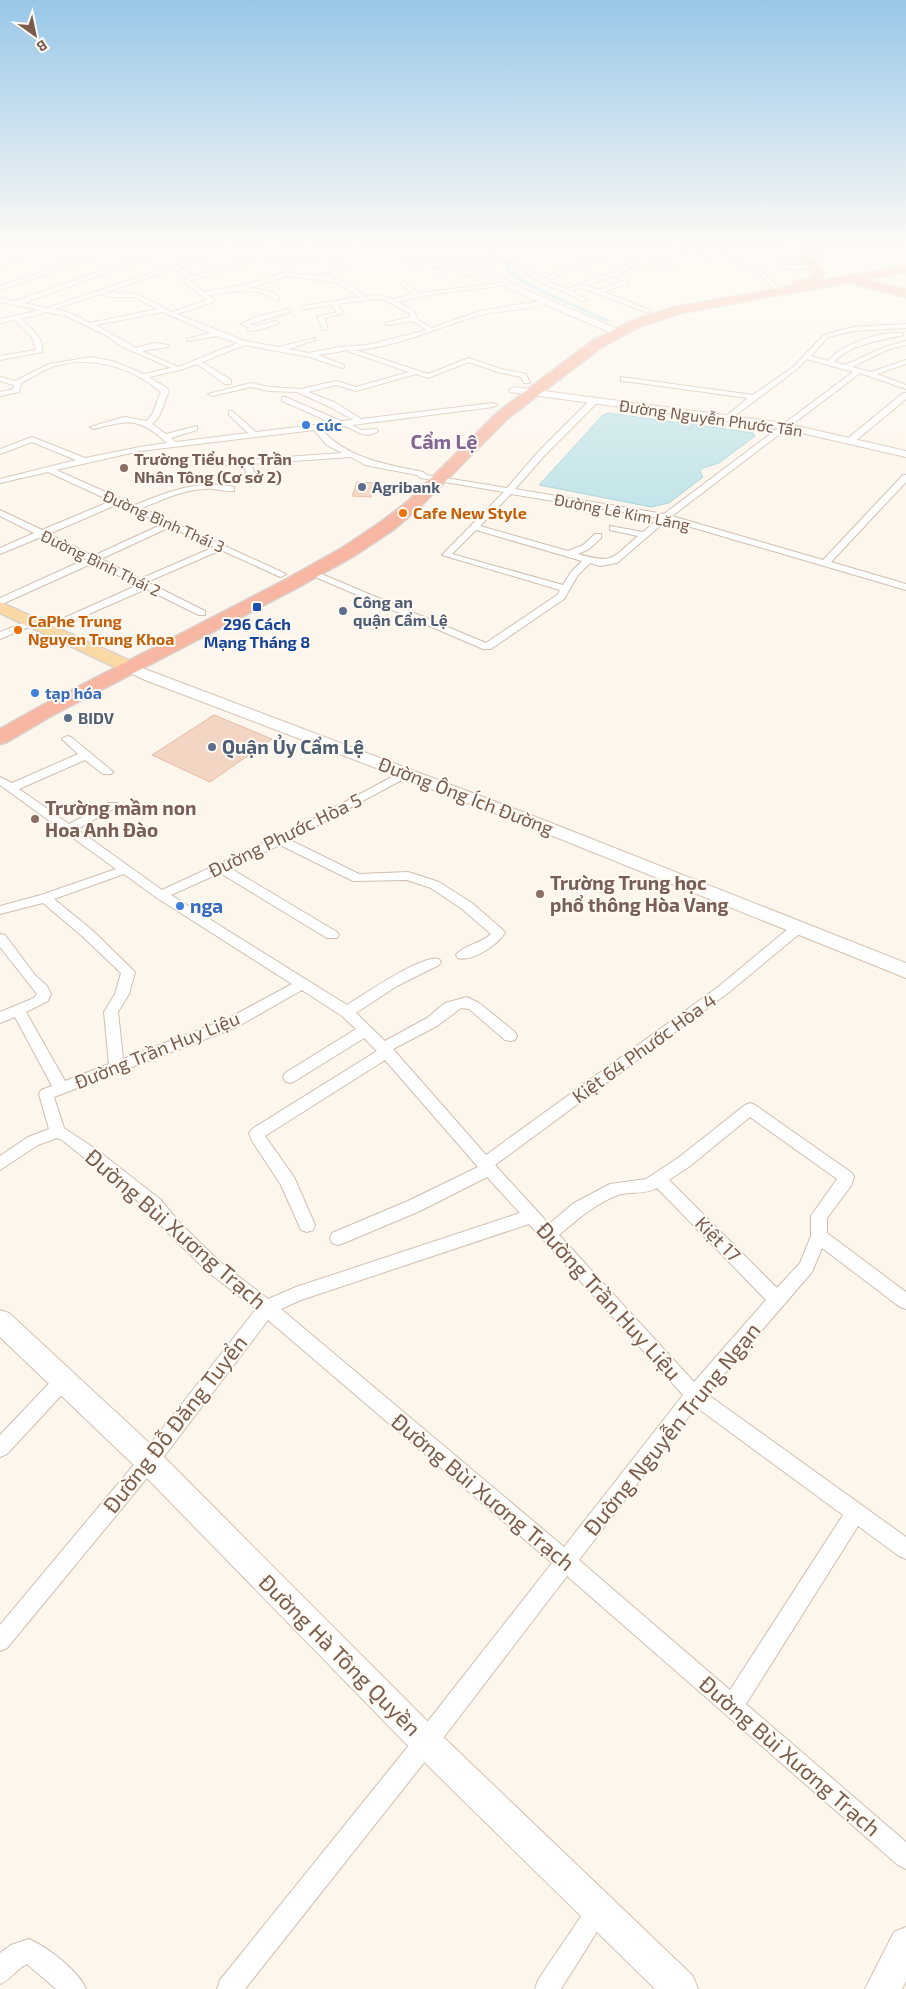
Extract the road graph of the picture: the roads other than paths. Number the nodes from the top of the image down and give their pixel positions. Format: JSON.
{"nodes":[{"id":1,"x":35,"y":336,"type":"edge"},
{"id":2,"x":110,"y":336,"type":"edge"},
{"id":3,"x":209,"y":336,"type":"edge"},
{"id":4,"x":222,"y":336,"type":"edge"},
{"id":5,"x":229,"y":336,"type":"edge"},
{"id":6,"x":412,"y":336,"type":"edge"},
{"id":7,"x":602,"y":336,"type":"edge"},
{"id":8,"x":827,"y":336,"type":"edge"},
{"id":9,"x":897,"y":336,"type":"edge"},
{"id":10,"x":225,"y":337,"type":"junction"},
{"id":11,"x":312,"y":339,"type":"dead end"},
{"id":12,"x":189,"y":340,"type":"dead end"},
{"id":13,"x":244,"y":343,"type":"junction"},
{"id":14,"x":906,"y":343,"type":"edge"},
{"id":15,"x":167,"y":346,"type":"dead end"},
{"id":16,"x":347,"y":349,"type":"junction"},
{"id":17,"x":137,"y":350,"type":"junction"},
{"id":18,"x":277,"y":350,"type":"junction"},
{"id":19,"x":36,"y":352,"type":"junction"},
{"id":20,"x":310,"y":355,"type":"junction"},
{"id":21,"x":807,"y":357,"type":"junction"},
{"id":22,"x":0,"y":358,"type":"edge"},
{"id":23,"x":198,"y":362,"type":"junction"},
{"id":24,"x":906,"y":362,"type":"edge"},
{"id":25,"x":830,"y":363,"type":"junction"},
{"id":26,"x":51,"y":365,"type":"junction"},
{"id":27,"x":897,"y":365,"type":"junction"},
{"id":28,"x":342,"y":366,"type":"dead end"},
{"id":29,"x":906,"y":367,"type":"edge"},
{"id":30,"x":844,"y":368,"type":"junction"},
{"id":31,"x":178,"y":369,"type":"junction"},
{"id":32,"x":417,"y":372,"type":"junction"},
{"id":33,"x":857,"y":372,"type":"junction"},
{"id":34,"x":873,"y":374,"type":"junction"},
{"id":35,"x":143,"y":376,"type":"junction"},
{"id":36,"x":624,"y":379,"type":"dead end"},
{"id":37,"x":0,"y":380,"type":"edge"},
{"id":38,"x":228,"y":382,"type":"dead end"},
{"id":39,"x":16,"y":383,"type":"junction"},
{"id":40,"x":906,"y":387,"type":"edge"},
{"id":41,"x":524,"y":388,"type":"junction"},
{"id":42,"x":301,"y":391,"type":"junction"},
{"id":43,"x":0,"y":394,"type":"edge"},
{"id":44,"x":212,"y":394,"type":"dead end"},
{"id":45,"x":906,"y":395,"type":"edge"},
{"id":46,"x":754,"y":397,"type":"junction"},
{"id":47,"x":285,"y":399,"type":"dead end"},
{"id":48,"x":594,"y":401,"type":"junction"},
{"id":49,"x":493,"y":405,"type":"junction"},
{"id":50,"x":232,"y":413,"type":"dead end"},
{"id":51,"x":728,"y":419,"type":"junction"},
{"id":52,"x":358,"y":421,"type":"junction"},
{"id":53,"x":145,"y":423,"type":"junction"},
{"id":54,"x":340,"y":423,"type":"junction"},
{"id":55,"x":315,"y":426,"type":"junction"},
{"id":56,"x":784,"y":426,"type":"junction"},
{"id":57,"x":94,"y":427,"type":"dead end"},
{"id":58,"x":194,"y":428,"type":"dead end"},
{"id":59,"x":126,"y":430,"type":"dead end"},
{"id":60,"x":465,"y":430,"type":"dead end"},
{"id":61,"x":374,"y":431,"type":"dead end"},
{"id":62,"x":253,"y":434,"type":"junction"},
{"id":63,"x":165,"y":437,"type":"junction"},
{"id":64,"x":850,"y":441,"type":"junction"},
{"id":65,"x":174,"y":445,"type":"junction"},
{"id":66,"x":445,"y":450,"type":"dead end"},
{"id":67,"x":0,"y":452,"type":"edge"},
{"id":68,"x":906,"y":454,"type":"edge"},
{"id":69,"x":352,"y":455,"type":"junction"},
{"id":70,"x":84,"y":461,"type":"junction"},
{"id":71,"x":246,"y":462,"type":"junction"},
{"id":72,"x":213,"y":464,"type":"dead end"},
{"id":73,"x":48,"y":469,"type":"junction"},
{"id":74,"x":258,"y":476,"type":"dead end"},
{"id":75,"x":428,"y":476,"type":"junction"},
{"id":76,"x":906,"y":477,"type":"edge"},
{"id":77,"x":0,"y":481,"type":"edge"},
{"id":78,"x":231,"y":489,"type":"dead end"},
{"id":79,"x":510,"y":490,"type":"junction"},
{"id":80,"x":118,"y":501,"type":"junction"},
{"id":81,"x":135,"y":508,"type":"junction"},
{"id":82,"x":0,"y":513,"type":"edge"},
{"id":83,"x":666,"y":517,"type":"junction"},
{"id":84,"x":170,"y":524,"type":"junction"},
{"id":85,"x":475,"y":527,"type":"junction"},
{"id":86,"x":613,"y":528,"type":"dead end"},
{"id":87,"x":41,"y":533,"type":"junction"},
{"id":88,"x":598,"y":536,"type":"dead end"},
{"id":89,"x":646,"y":536,"type":"junction"},
{"id":90,"x":221,"y":547,"type":"junction"},
{"id":91,"x":0,"y":550,"type":"edge"},
{"id":92,"x":569,"y":554,"type":"junction"},
{"id":93,"x":94,"y":558,"type":"junction"},
{"id":94,"x":588,"y":560,"type":"junction"},
{"id":95,"x":824,"y":564,"type":"junction"},
{"id":96,"x":311,"y":573,"type":"junction"},
{"id":97,"x":281,"y":574,"type":"junction"},
{"id":98,"x":143,"y":584,"type":"junction"},
{"id":99,"x":906,"y":587,"type":"edge"},
{"id":100,"x":565,"y":588,"type":"junction"},
{"id":101,"x":0,"y":602,"type":"edge"},
{"id":102,"x":0,"y":606,"type":"edge"},
{"id":103,"x":202,"y":613,"type":"junction"},
{"id":104,"x":40,"y":626,"type":"junction"},
{"id":105,"x":0,"y":636,"type":"edge"},
{"id":106,"x":120,"y":664,"type":"junction"},
{"id":107,"x":0,"y":719,"type":"edge"},
{"id":108,"x":0,"y":738,"type":"edge"},
{"id":109,"x":67,"y":739,"type":"dead end"},
{"id":110,"x":86,"y":755,"type":"junction"},
{"id":111,"x":107,"y":772,"type":"dead end"},
{"id":112,"x":408,"y":773,"type":"junction"},
{"id":113,"x":5,"y":784,"type":"edge"},
{"id":114,"x":113,"y":805,"type":"dead end"},
{"id":115,"x":68,"y":829,"type":"junction"},
{"id":116,"x":279,"y":840,"type":"junction"},
{"id":117,"x":221,"y":868,"type":"junction"},
{"id":118,"x":124,"y":870,"type":"junction"},
{"id":119,"x":161,"y":896,"type":"junction"},
{"id":120,"x":45,"y":898,"type":"junction"},
{"id":121,"x":0,"y":910,"type":"edge"},
{"id":122,"x":799,"y":927,"type":"junction"},
{"id":123,"x":332,"y":935,"type":"dead end"},
{"id":124,"x":0,"y":938,"type":"edge"},
{"id":125,"x":464,"y":955,"type":"dead end"},
{"id":126,"x":434,"y":962,"type":"dead end"},
{"id":127,"x":906,"y":971,"type":"edge"},
{"id":128,"x":302,"y":984,"type":"junction"},
{"id":129,"x":18,"y":1010,"type":"junction"},
{"id":130,"x":347,"y":1012,"type":"junction"},
{"id":131,"x":0,"y":1018,"type":"edge"},
{"id":132,"x":366,"y":1030,"type":"junction"},
{"id":133,"x":510,"y":1036,"type":"dead end"},
{"id":134,"x":385,"y":1050,"type":"junction"},
{"id":135,"x":117,"y":1067,"type":"junction"},
{"id":136,"x":290,"y":1077,"type":"dead end"},
{"id":137,"x":61,"y":1088,"type":"junction"},
{"id":138,"x":58,"y":1132,"type":"junction"},
{"id":139,"x":0,"y":1164,"type":"edge"},
{"id":140,"x":487,"y":1167,"type":"junction"},
{"id":141,"x":658,"y":1179,"type":"junction"},
{"id":142,"x":532,"y":1216,"type":"junction"},
{"id":143,"x":307,"y":1225,"type":"dead end"},
{"id":144,"x":548,"y":1234,"type":"junction"},
{"id":145,"x":819,"y":1236,"type":"junction"},
{"id":146,"x":338,"y":1238,"type":"dead end"},
{"id":147,"x":777,"y":1300,"type":"junction"},
{"id":148,"x":906,"y":1302,"type":"edge"},
{"id":149,"x":267,"y":1308,"type":"junction"},
{"id":150,"x":0,"y":1321,"type":"edge"},
{"id":151,"x":62,"y":1381,"type":"junction"},
{"id":152,"x":694,"y":1395,"type":"junction"},
{"id":153,"x":0,"y":1448,"type":"edge"},
{"id":154,"x":149,"y":1460,"type":"junction"},
{"id":155,"x":855,"y":1513,"type":"junction"},
{"id":156,"x":906,"y":1549,"type":"edge"},
{"id":157,"x":566,"y":1562,"type":"junction"},
{"id":158,"x":0,"y":1641,"type":"edge"},
{"id":159,"x":732,"y":1706,"type":"junction"},
{"id":160,"x":426,"y":1742,"type":"junction"},
{"id":161,"x":906,"y":1857,"type":"edge"},
{"id":162,"x":598,"y":1911,"type":"junction"},
{"id":163,"x":906,"y":1944,"type":"edge"},
{"id":164,"x":0,"y":1972,"type":"edge"},
{"id":165,"x":74,"y":1989,"type":"edge"},
{"id":166,"x":229,"y":1989,"type":"edge"},
{"id":167,"x":547,"y":1989,"type":"edge"},
{"id":168,"x":680,"y":1989,"type":"edge"},
{"id":169,"x":883,"y":1989,"type":"edge"}],
"edges":[{"from":1,"to":19,"type":"street"},
{"from":2,"to":17,"type":"street"},
{"from":3,"to":12,"type":"street"},
{"from":4,"to":10,"type":"street"},
{"from":5,"to":10,"type":"street"},
{"from":6,"to":16,"type":"street"},
{"from":7,"to":41,"type":"highway"},
{"from":8,"to":21,"type":"street"},
{"from":9,"to":25,"type":"street"},
{"from":10,"to":13,"type":"street"},
{"from":11,"to":18,"type":"street"},
{"from":13,"to":18,"type":"street"},
{"from":13,"to":23,"type":"street"},
{"from":14,"to":30,"type":"street"},
{"from":15,"to":17,"type":"street"},
{"from":16,"to":20,"type":"street"},
{"from":16,"to":32,"type":"street"},
{"from":17,"to":31,"type":"street"},
{"from":18,"to":20,"type":"street"},
{"from":19,"to":22,"type":"street"},
{"from":19,"to":26,"type":"street"},
{"from":20,"to":28,"type":"street"},
{"from":21,"to":25,"type":"street"},
{"from":21,"to":46,"type":"street"},
{"from":23,"to":31,"type":"street"},
{"from":23,"to":38,"type":"street"},
{"from":24,"to":27,"type":"street"},
{"from":25,"to":30,"type":"street"},
{"from":26,"to":35,"type":"street"},
{"from":26,"to":39,"type":"street"},
{"from":27,"to":29,"type":"street"},
{"from":27,"to":34,"type":"street"},
{"from":30,"to":33,"type":"street"},
{"from":31,"to":35,"type":"street"},
{"from":32,"to":41,"type":"street"},
{"from":32,"to":42,"type":"street"},
{"from":33,"to":34,"type":"street"},
{"from":33,"to":56,"type":"street"},
{"from":34,"to":40,"type":"street"},
{"from":35,"to":53,"type":"street"},
{"from":36,"to":46,"type":"street"},
{"from":37,"to":39,"type":"street"},
{"from":39,"to":43,"type":"street"},
{"from":41,"to":48,"type":"street","name":"Đường Nguyễn Phước Tấn"},
{"from":41,"to":49,"type":"highway"},
{"from":41,"to":75,"type":"highway"},
{"from":42,"to":44,"type":"street"},
{"from":42,"to":52,"type":"street"},
{"from":45,"to":64,"type":"street"},
{"from":46,"to":51,"type":"street"},
{"from":47,"to":54,"type":"street"},
{"from":48,"to":51,"type":"street","name":"Đường Nguyễn Phước Tấn"},
{"from":48,"to":79,"type":"street"},
{"from":49,"to":52,"type":"street"},
{"from":49,"to":60,"type":"highway"},
{"from":50,"to":62,"type":"street"},
{"from":51,"to":56,"type":"street","name":"Đường Nguyễn Phước Tấn"},
{"from":52,"to":54,"type":"street"},
{"from":53,"to":57,"type":"street"},
{"from":53,"to":59,"type":"street"},
{"from":53,"to":63,"type":"street"},
{"from":54,"to":55,"type":"street"},
{"from":54,"to":61,"type":"street"},
{"from":55,"to":62,"type":"street"},
{"from":55,"to":69,"type":"street","name":"Đường Lê Kim Lăng"},
{"from":56,"to":64,"type":"street","name":"Đường Nguyễn Phước Tấn"},
{"from":56,"to":83,"type":"street"},
{"from":58,"to":63,"type":"street"},
{"from":62,"to":65,"type":"street"},
{"from":63,"to":65,"type":"street"},
{"from":64,"to":68,"type":"street","name":"Đường Nguyễn Phước Tấn"},
{"from":65,"to":70,"type":"street"},
{"from":66,"to":75,"type":"highway"},
{"from":67,"to":70,"type":"street"},
{"from":69,"to":71,"type":"street"},
{"from":69,"to":75,"type":"street","name":"Đường Lê Kim Lăng"},
{"from":70,"to":73,"type":"street"},
{"from":71,"to":72,"type":"street"},
{"from":71,"to":74,"type":"street"},
{"from":73,"to":77,"type":"street"},
{"from":73,"to":80,"type":"street","name":"Đường Bình Thái 3"},
{"from":75,"to":79,"type":"street","name":"Đường Lê Kim Lăng"},
{"from":75,"to":96,"type":"highway"},
{"from":75,"to":97,"type":"highway"},
{"from":76,"to":95,"type":"street"},
{"from":78,"to":81,"type":"street"},
{"from":79,"to":83,"type":"street","name":"Đường Lê Kim Lăng"},
{"from":79,"to":85,"type":"street"},
{"from":80,"to":81,"type":"street","name":"Đường Bình Thái 3"},
{"from":80,"to":87,"type":"street"},
{"from":81,"to":84,"type":"street","name":"Đường Bình Thái 3"},
{"from":82,"to":87,"type":"street","name":"Đường Bình Thái 2"},
{"from":83,"to":89,"type":"street"},
{"from":83,"to":95,"type":"street","name":"Đường Lê Kim Lăng"},
{"from":84,"to":90,"type":"street","name":"Đường Bình Thái 3"},
{"from":84,"to":93,"type":"street"},
{"from":85,"to":92,"type":"street"},
{"from":85,"to":100,"type":"street"},
{"from":86,"to":89,"type":"street"},
{"from":87,"to":91,"type":"street"},
{"from":87,"to":93,"type":"street","name":"Đường Bình Thái 2"},
{"from":88,"to":92,"type":"street"},
{"from":89,"to":94,"type":"street"},
{"from":90,"to":97,"type":"street","name":"Đường Bình Thái 3"},
{"from":90,"to":98,"type":"street"},
{"from":92,"to":94,"type":"street"},
{"from":93,"to":98,"type":"street","name":"Đường Bình Thái 2"},
{"from":93,"to":101,"type":"street"},
{"from":94,"to":100,"type":"street"},
{"from":95,"to":99,"type":"street","name":"Đường Lê Kim Lăng"},
{"from":96,"to":100,"type":"street"},
{"from":96,"to":106,"type":"highway"},
{"from":97,"to":103,"type":"highway"},
{"from":98,"to":103,"type":"street","name":"Đường Bình Thái 2"},
{"from":98,"to":104,"type":"street"},
{"from":102,"to":104,"type":"main road","name":"Đường Ông Ích Đường"},
{"from":103,"to":106,"type":"highway"},
{"from":104,"to":105,"type":"street"},
{"from":104,"to":106,"type":"main road","name":"Đường Ông Ích Đường"},
{"from":106,"to":107,"type":"highway"},
{"from":106,"to":108,"type":"highway"},
{"from":106,"to":112,"type":"street","name":"Đường Ông Ích Đường"},
{"from":109,"to":110,"type":"street"},
{"from":110,"to":111,"type":"street"},
{"from":110,"to":113,"type":"street"},
{"from":112,"to":116,"type":"street","name":"Đường Phước Hòa 5"},
{"from":112,"to":122,"type":"street","name":"Đường Ông Ích Đường"},
{"from":113,"to":115,"type":"street","name":"Đường Trần Huy Liệu"},
{"from":114,"to":115,"type":"street"},
{"from":115,"to":118,"type":"street","name":"Đường Trần Huy Liệu"},
{"from":116,"to":117,"type":"street","name":"Đường Phước Hòa 5"},
{"from":116,"to":125,"type":"street"},
{"from":117,"to":119,"type":"street","name":"Đường Phước Hòa 5"},
{"from":117,"to":123,"type":"street"},
{"from":118,"to":119,"type":"street","name":"Đường Trần Huy Liệu"},
{"from":118,"to":120,"type":"street"},
{"from":119,"to":128,"type":"street","name":"Đường Trần Huy Liệu"},
{"from":120,"to":121,"type":"street"},
{"from":120,"to":135,"type":"street"},
{"from":122,"to":127,"type":"street","name":"Đường Ông Ích Đường"},
{"from":122,"to":140,"type":"street","name":"Kiệt 64 Phước Hòa 4"},
{"from":124,"to":129,"type":"street"},
{"from":126,"to":130,"type":"street"},
{"from":128,"to":130,"type":"street","name":"Đường Trần Huy Liệu"},
{"from":128,"to":135,"type":"street","name":"Đường Trần Huy Liệu"},
{"from":129,"to":131,"type":"street"},
{"from":129,"to":137,"type":"street"},
{"from":130,"to":132,"type":"street","name":"Đường Trần Huy Liệu"},
{"from":132,"to":134,"type":"street","name":"Đường Trần Huy Liệu"},
{"from":132,"to":136,"type":"street"},
{"from":133,"to":134,"type":"street"},
{"from":134,"to":140,"type":"street","name":"Đường Trần Huy Liệu"},
{"from":134,"to":143,"type":"street"},
{"from":135,"to":137,"type":"street","name":"Đường Trần Huy Liệu"},
{"from":137,"to":138,"type":"street","name":"Đường Trần Huy Liệu"},
{"from":138,"to":139,"type":"street"},
{"from":138,"to":149,"type":"street","name":"Đường Bùi Xương Trạch"},
{"from":140,"to":142,"type":"street","name":"Đường Trần Huy Liệu"},
{"from":140,"to":146,"type":"street","name":"Kiệt 64 Phước Hòa 4"},
{"from":141,"to":144,"type":"street"},
{"from":141,"to":145,"type":"street","name":"Đường Nguyễn Trung Ngạn"},
{"from":141,"to":147,"type":"street","name":"Kiệt 17"},
{"from":142,"to":144,"type":"street","name":"Đường Trần Huy Liệu"},
{"from":142,"to":149,"type":"street","name":"Đường Đỗ Đăng Tuyển"},
{"from":144,"to":152,"type":"street","name":"Đường Trần Huy Liệu"},
{"from":145,"to":147,"type":"street","name":"Đường Nguyễn Trung Ngạn"},
{"from":145,"to":148,"type":"street"},
{"from":147,"to":152,"type":"street","name":"Đường Nguyễn Trung Ngạn"},
{"from":149,"to":154,"type":"street","name":"Đường Đỗ Đăng Tuyển"},
{"from":149,"to":157,"type":"street","name":"Đường Bùi Xương Trạch"},
{"from":150,"to":151,"type":"street","name":"Đường Hà Tông Quyền"},
{"from":151,"to":153,"type":"street"},
{"from":151,"to":154,"type":"street","name":"Đường Hà Tông Quyền"},
{"from":152,"to":155,"type":"street","name":"Đường Trần Huy Liệu"},
{"from":152,"to":157,"type":"street","name":"Đường Nguyễn Trung Ngạn"},
{"from":154,"to":158,"type":"street","name":"Đường Đỗ Đăng Tuyển"},
{"from":154,"to":160,"type":"street","name":"Đường Hà Tông Quyền"},
{"from":155,"to":156,"type":"street","name":"Đường Trần Huy Liệu"},
{"from":155,"to":159,"type":"street"},
{"from":157,"to":159,"type":"street","name":"Đường Bùi Xương Trạch"},
{"from":157,"to":160,"type":"street","name":"Đường Nguyễn Trung Ngạn"},
{"from":159,"to":161,"type":"street","name":"Đường Bùi Xương Trạch"},
{"from":160,"to":162,"type":"street","name":"Đường Hà Tông Quyền"},
{"from":160,"to":166,"type":"street","name":"Đường Nguyễn Trung Ngạn"},
{"from":162,"to":167,"type":"street"},
{"from":162,"to":168,"type":"street","name":"Đường Hà Tông Quyền"},
{"from":163,"to":169,"type":"street"},
{"from":164,"to":165,"type":"street"}]}
